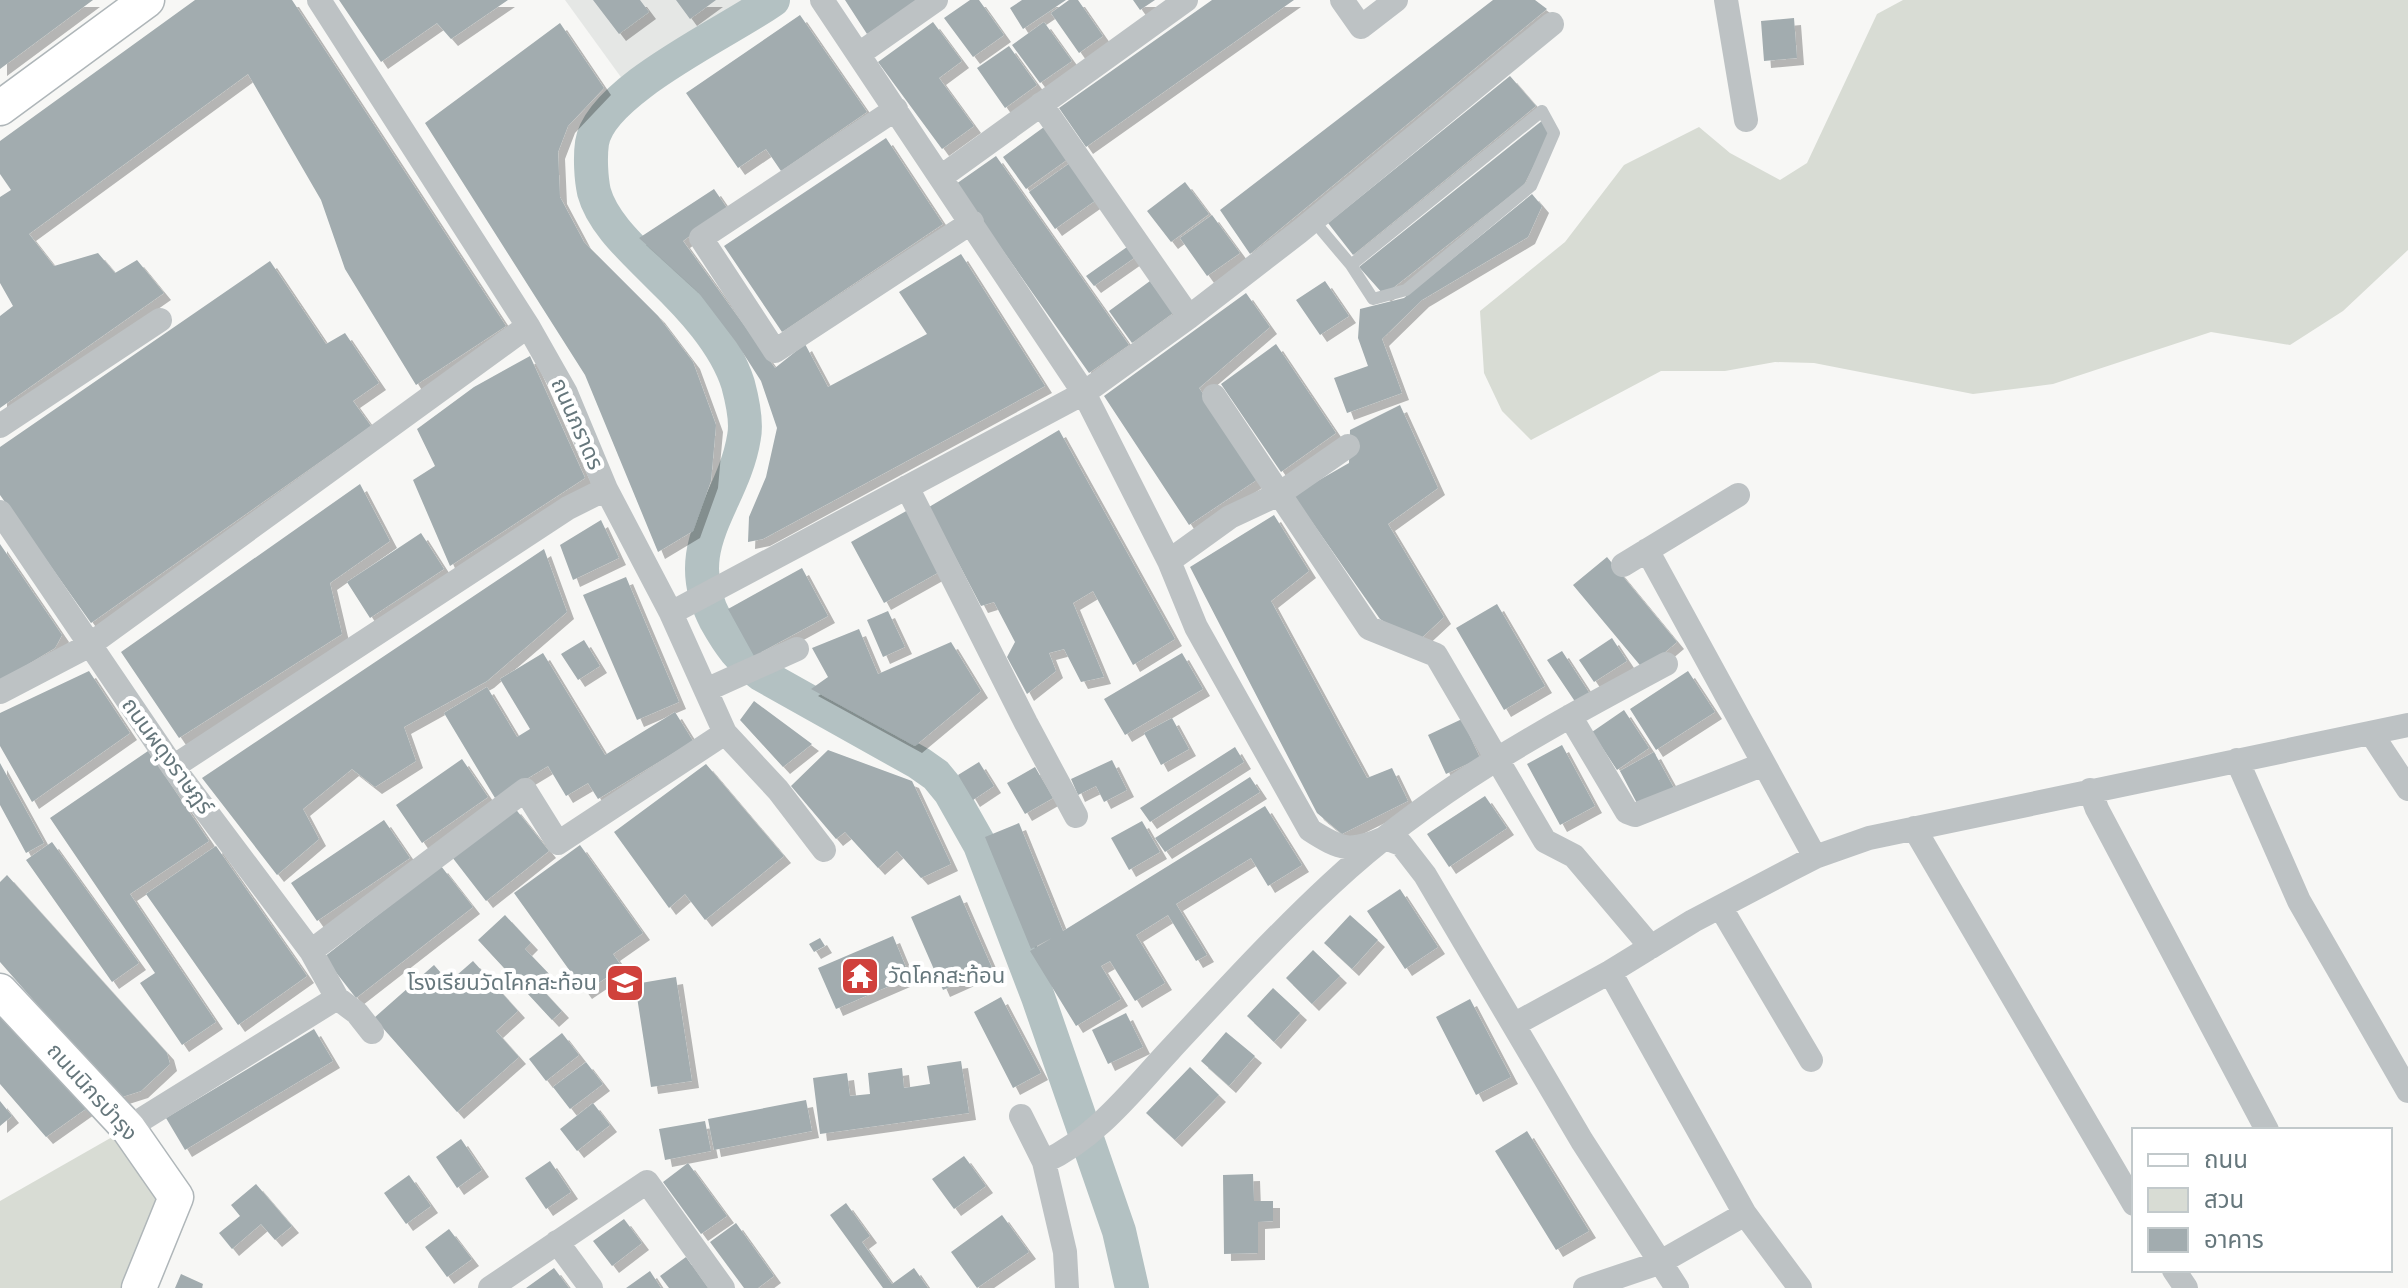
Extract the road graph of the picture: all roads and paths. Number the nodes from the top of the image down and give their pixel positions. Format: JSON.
{"nodes":[{"id":1,"x":147,"y":0,"type":"edge"},
{"id":2,"x":319,"y":0,"type":"edge"},
{"id":3,"x":822,"y":0,"type":"edge"},
{"id":4,"x":936,"y":0,"type":"edge"},
{"id":5,"x":1186,"y":0,"type":"edge"},
{"id":6,"x":1342,"y":0,"type":"edge"},
{"id":7,"x":1396,"y":0,"type":"edge"},
{"id":8,"x":1726,"y":0,"type":"edge"},
{"id":9,"x":1552,"y":24,"type":"dead end"},
{"id":10,"x":859,"y":54,"type":"junction"},
{"id":11,"x":1041,"y":104,"type":"junction"},
{"id":12,"x":0,"y":108,"type":"edge"},
{"id":13,"x":896,"y":109,"type":"junction"},
{"id":14,"x":1746,"y":120,"type":"dead end"},
{"id":15,"x":941,"y":177,"type":"junction"},
{"id":16,"x":1313,"y":220,"type":"junction"},
{"id":17,"x":972,"y":222,"type":"junction"},
{"id":18,"x":1351,"y":265,"type":"junction"},
{"id":19,"x":1189,"y":317,"type":"junction"},
{"id":20,"x":160,"y":320,"type":"dead end"},
{"id":21,"x":528,"y":326,"type":"junction"},
{"id":22,"x":1084,"y":393,"type":"junction"},
{"id":23,"x":1214,"y":396,"type":"dead end"},
{"id":24,"x":0,"y":426,"type":"edge"},
{"id":25,"x":1348,"y":446,"type":"dead end"},
{"id":26,"x":907,"y":487,"type":"junction"},
{"id":27,"x":606,"y":489,"type":"junction"},
{"id":28,"x":1279,"y":494,"type":"junction"},
{"id":29,"x":1738,"y":495,"type":"dead end"},
{"id":30,"x":0,"y":512,"type":"edge"},
{"id":31,"x":1647,"y":550,"type":"junction"},
{"id":32,"x":1169,"y":561,"type":"junction"},
{"id":33,"x":1623,"y":565,"type":"dead end"},
{"id":34,"x":680,"y":608,"type":"junction"},
{"id":35,"x":88,"y":646,"type":"junction"},
{"id":36,"x":797,"y":649,"type":"dead end"},
{"id":37,"x":1666,"y":664,"type":"dead end"},
{"id":38,"x":706,"y":690,"type":"junction"},
{"id":39,"x":0,"y":692,"type":"edge"},
{"id":40,"x":1570,"y":716,"type":"junction"},
{"id":41,"x":2408,"y":725,"type":"edge"},
{"id":42,"x":725,"y":733,"type":"junction"},
{"id":43,"x":2371,"y":733,"type":"junction"},
{"id":44,"x":1497,"y":758,"type":"junction"},
{"id":45,"x":2237,"y":760,"type":"junction"},
{"id":46,"x":1764,"y":764,"type":"junction"},
{"id":47,"x":173,"y":767,"type":"junction"},
{"id":48,"x":2408,"y":789,"type":"edge"},
{"id":49,"x":2090,"y":790,"type":"junction"},
{"id":50,"x":1076,"y":816,"type":"dead end"},
{"id":51,"x":1914,"y":828,"type":"junction"},
{"id":52,"x":1385,"y":838,"type":"junction"},
{"id":53,"x":824,"y":850,"type":"dead end"},
{"id":54,"x":1815,"y":857,"type":"junction"},
{"id":55,"x":1721,"y":908,"type":"junction"},
{"id":56,"x":1651,"y":947,"type":"junction"},
{"id":57,"x":311,"y":951,"type":"junction"},
{"id":58,"x":1610,"y":972,"type":"junction"},
{"id":59,"x":0,"y":991,"type":"edge"},
{"id":60,"x":337,"y":998,"type":"junction"},
{"id":61,"x":1515,"y":1024,"type":"junction"},
{"id":62,"x":372,"y":1032,"type":"dead end"},
{"id":63,"x":1811,"y":1060,"type":"dead end"},
{"id":64,"x":2408,"y":1091,"type":"edge"},
{"id":65,"x":1021,"y":1116,"type":"dead end"},
{"id":66,"x":128,"y":1128,"type":"junction"},
{"id":67,"x":2266,"y":1128,"type":"edge"},
{"id":68,"x":1055,"y":1157,"type":"junction"},
{"id":69,"x":2132,"y":1201,"type":"edge"},
{"id":70,"x":1745,"y":1214,"type":"junction"},
{"id":71,"x":557,"y":1242,"type":"junction"},
{"id":72,"x":1659,"y":1263,"type":"junction"},
{"id":73,"x":1063,"y":1285,"type":"edge"},
{"id":74,"x":139,"y":1288,"type":"edge"},
{"id":75,"x":490,"y":1288,"type":"edge"},
{"id":76,"x":591,"y":1288,"type":"edge"},
{"id":77,"x":723,"y":1288,"type":"edge"},
{"id":78,"x":1585,"y":1288,"type":"edge"},
{"id":79,"x":1677,"y":1288,"type":"edge"},
{"id":80,"x":1800,"y":1288,"type":"edge"}],
"edges":[{"from":1,"to":12,"type":"street"},
{"from":2,"to":21,"type":"street","name":"ถนนภราดร"},
{"from":3,"to":10,"type":"street"},
{"from":4,"to":10,"type":"street"},
{"from":5,"to":11,"type":"street"},
{"from":6,"to":7,"type":"street"},
{"from":8,"to":14,"type":"street"},
{"from":9,"to":16,"type":"street"},
{"from":10,"to":13,"type":"street"},
{"from":11,"to":15,"type":"street"},
{"from":11,"to":19,"type":"street"},
{"from":13,"to":15,"type":"street"},
{"from":13,"to":17,"type":"street"},
{"from":15,"to":17,"type":"street"},
{"from":16,"to":18,"type":"lane"},
{"from":16,"to":19,"type":"street"},
{"from":17,"to":22,"type":"street"},
{"from":18,"to":18,"type":"lane"},
{"from":19,"to":22,"type":"street"},
{"from":20,"to":24,"type":"street"},
{"from":21,"to":27,"type":"street","name":"ถนนภราดร"},
{"from":21,"to":35,"type":"street"},
{"from":22,"to":26,"type":"street"},
{"from":22,"to":32,"type":"street"},
{"from":23,"to":28,"type":"street"},
{"from":25,"to":28,"type":"street"},
{"from":26,"to":34,"type":"street"},
{"from":26,"to":50,"type":"street"},
{"from":27,"to":34,"type":"street","name":"ถนนภราดร"},
{"from":27,"to":47,"type":"street"},
{"from":28,"to":32,"type":"street"},
{"from":28,"to":44,"type":"street"},
{"from":29,"to":31,"type":"street"},
{"from":30,"to":35,"type":"street","name":"ถนนผดุงราษฎร์"},
{"from":31,"to":33,"type":"street"},
{"from":31,"to":46,"type":"street"},
{"from":32,"to":52,"type":"street"},
{"from":34,"to":38,"type":"street","name":"ถนนภราดร"},
{"from":35,"to":39,"type":"street"},
{"from":35,"to":47,"type":"street","name":"ถนนผดุงราษฎร์"},
{"from":36,"to":38,"type":"street"},
{"from":37,"to":40,"type":"street"},
{"from":38,"to":42,"type":"street","name":"ถนนภราดร"},
{"from":40,"to":44,"type":"street"},
{"from":40,"to":46,"type":"street"},
{"from":41,"to":43,"type":"street"},
{"from":42,"to":53,"type":"street","name":"ถนนภราดร"},
{"from":42,"to":57,"type":"street"},
{"from":43,"to":45,"type":"street"},
{"from":43,"to":48,"type":"street"},
{"from":44,"to":52,"type":"street"},
{"from":44,"to":56,"type":"street"},
{"from":45,"to":49,"type":"street"},
{"from":45,"to":64,"type":"street"},
{"from":46,"to":54,"type":"street"},
{"from":47,"to":57,"type":"street","name":"ถนนผดุงราษฎร์"},
{"from":49,"to":51,"type":"street"},
{"from":49,"to":67,"type":"street"},
{"from":51,"to":54,"type":"street"},
{"from":51,"to":69,"type":"street"},
{"from":52,"to":61,"type":"street"},
{"from":52,"to":68,"type":"street"},
{"from":54,"to":55,"type":"street"},
{"from":55,"to":56,"type":"street"},
{"from":55,"to":63,"type":"street"},
{"from":56,"to":58,"type":"street"},
{"from":57,"to":60,"type":"street","name":"ถนนผดุงราษฎร์"},
{"from":58,"to":61,"type":"street"},
{"from":58,"to":70,"type":"street"},
{"from":59,"to":66,"type":"street","name":"ถนนนิกรบำรุง"},
{"from":60,"to":62,"type":"street","name":"ถนนผดุงราษฎร์"},
{"from":60,"to":66,"type":"street"},
{"from":61,"to":72,"type":"street"},
{"from":65,"to":68,"type":"street"},
{"from":66,"to":74,"type":"street","name":"ถนนนิกรบำรุง"},
{"from":68,"to":73,"type":"street"},
{"from":70,"to":72,"type":"street"},
{"from":70,"to":80,"type":"street"},
{"from":71,"to":75,"type":"street"},
{"from":71,"to":76,"type":"street"},
{"from":71,"to":77,"type":"street"},
{"from":72,"to":78,"type":"street"},
{"from":72,"to":79,"type":"street"}]}
